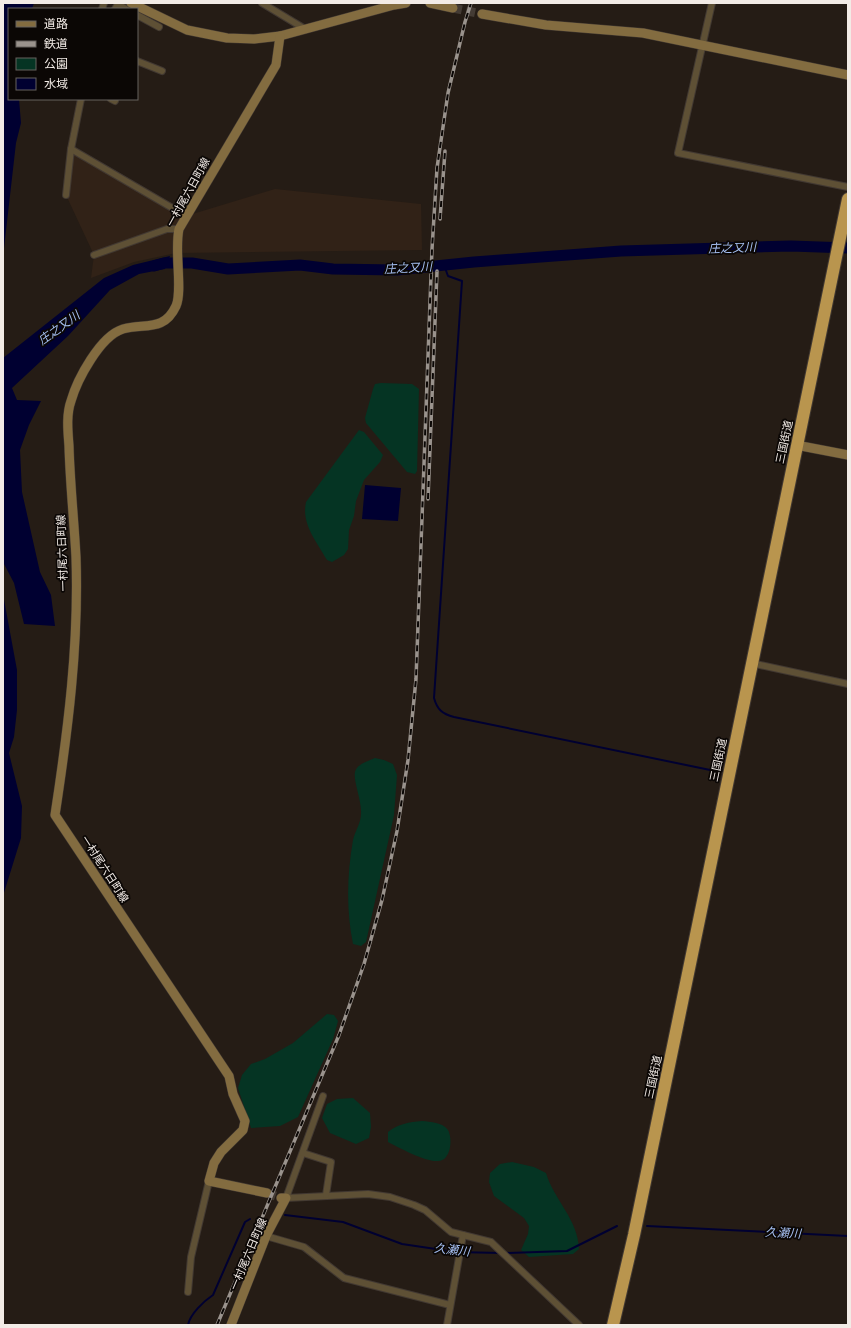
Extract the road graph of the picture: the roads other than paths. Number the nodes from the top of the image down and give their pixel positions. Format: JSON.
{"nodes":[{"id":1,"x":262,"y":3,"type":"edge"},
{"id":2,"x":406,"y":3,"type":"edge"},
{"id":3,"x":430,"y":3,"type":"edge"},
{"id":4,"x":712,"y":3,"type":"edge"},
{"id":5,"x":134,"y":4,"type":"edge"},
{"id":6,"x":394,"y":4,"type":"edge"},
{"id":7,"x":116,"y":8,"type":"edge"},
{"id":8,"x":124,"y":8,"type":"edge"},
{"id":9,"x":453,"y":8,"type":"tunnel mouth"},
{"id":10,"x":482,"y":14,"type":"tunnel mouth"},
{"id":11,"x":138,"y":16,"type":"edge"},
{"id":12,"x":159,"y":28,"type":"dead end"},
{"id":13,"x":305,"y":29,"type":"junction"},
{"id":14,"x":280,"y":36,"type":"junction"},
{"id":15,"x":702,"y":44,"type":"junction"},
{"id":16,"x":138,"y":61,"type":"edge"},
{"id":17,"x":162,"y":71,"type":"dead end"},
{"id":18,"x":848,"y":75,"type":"edge"},
{"id":19,"x":81,"y":100,"type":"edge"},
{"id":20,"x":71,"y":149,"type":"junction"},
{"id":21,"x":848,"y":187,"type":"edge"},
{"id":22,"x":66,"y":195,"type":"dead end"},
{"id":23,"x":848,"y":199,"type":"edge"},
{"id":24,"x":186,"y":216,"type":"junction"},
{"id":25,"x":179,"y":229,"type":"junction"},
{"id":26,"x":94,"y":256,"type":"dead end"},
{"id":27,"x":796,"y":445,"type":"junction"},
{"id":28,"x":848,"y":455,"type":"edge"},
{"id":29,"x":751,"y":663,"type":"junction"},
{"id":30,"x":848,"y":684,"type":"edge"},
{"id":31,"x":323,"y":1096,"type":"dead end"},
{"id":32,"x":303,"y":1153,"type":"junction"},
{"id":33,"x":208,"y":1181,"type":"junction"},
{"id":34,"x":267,"y":1193,"type":"tunnel mouth"},
{"id":35,"x":326,"y":1196,"type":"junction"},
{"id":36,"x":284,"y":1198,"type":"junction"},
{"id":37,"x":463,"y":1235,"type":"junction"},
{"id":38,"x":266,"y":1236,"type":"junction"},
{"id":39,"x":188,"y":1292,"type":"dead end"},
{"id":40,"x":450,"y":1305,"type":"junction"},
{"id":41,"x":232,"y":1325,"type":"edge"},
{"id":42,"x":447,"y":1325,"type":"edge"},
{"id":43,"x":579,"y":1325,"type":"edge"},
{"id":44,"x":613,"y":1325,"type":"edge"}],
"edges":[{"from":1,"to":13,"type":"street"},
{"from":2,"to":6,"type":"main road"},
{"from":3,"to":9,"type":"main road"},
{"from":4,"to":15,"type":"street"},
{"from":5,"to":14,"type":"main road"},
{"from":6,"to":13,"type":"main road"},
{"from":7,"to":8,"type":"street"},
{"from":10,"to":15,"type":"main road"},
{"from":11,"to":12,"type":"street"},
{"from":13,"to":14,"type":"main road"},
{"from":14,"to":24,"type":"main road","name":"一村尾六日町線"},
{"from":15,"to":18,"type":"main road"},
{"from":15,"to":21,"type":"street"},
{"from":16,"to":17,"type":"street"},
{"from":19,"to":20,"type":"street"},
{"from":20,"to":22,"type":"street"},
{"from":20,"to":24,"type":"street"},
{"from":23,"to":27,"type":"highway","name":"三国街道"},
{"from":24,"to":25,"type":"main road","name":"一村尾六日町線"},
{"from":25,"to":26,"type":"street"},
{"from":25,"to":33,"type":"main road","name":"一村尾六日町線"},
{"from":27,"to":28,"type":"main road"},
{"from":27,"to":29,"type":"highway","name":"三国街道"},
{"from":29,"to":30,"type":"street"},
{"from":29,"to":44,"type":"highway","name":"三国街道"},
{"from":31,"to":32,"type":"street"},
{"from":32,"to":35,"type":"street"},
{"from":32,"to":36,"type":"street"},
{"from":33,"to":34,"type":"main road"},
{"from":33,"to":39,"type":"street"},
{"from":35,"to":36,"type":"street"},
{"from":35,"to":37,"type":"street"},
{"from":36,"to":38,"type":"main road","name":"一村尾六日町線"},
{"from":37,"to":40,"type":"street"},
{"from":37,"to":43,"type":"street"},
{"from":38,"to":40,"type":"street"},
{"from":38,"to":41,"type":"main road","name":"一村尾六日町線"},
{"from":40,"to":42,"type":"street"}]}
